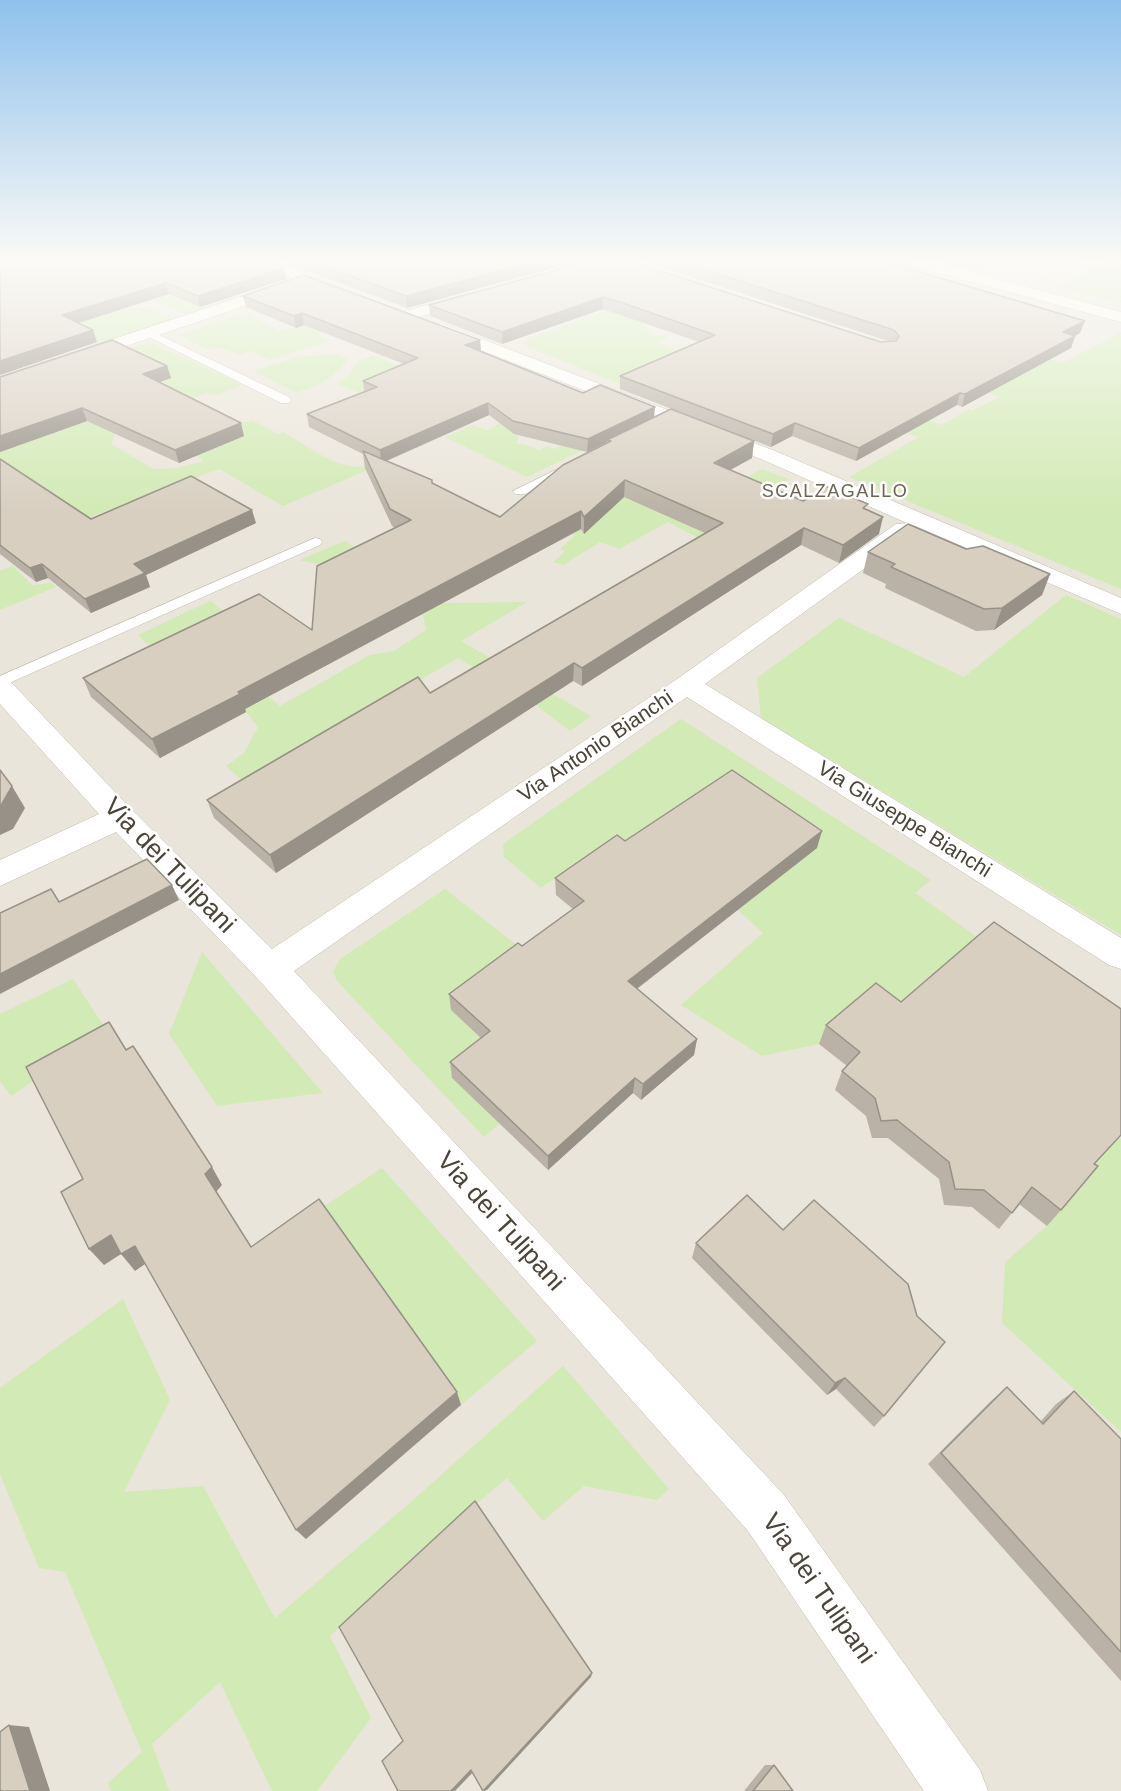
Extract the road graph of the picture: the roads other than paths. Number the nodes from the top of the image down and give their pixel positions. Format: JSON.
{"nodes":[{"id":1,"x":112,"y":345,"type":"edge"},
{"id":2,"x":173,"y":345,"type":"edge"},
{"id":3,"x":480,"y":345,"type":"edge"},
{"id":4,"x":4,"y":378,"type":"edge"},
{"id":5,"x":285,"y":400,"type":"dead end"},
{"id":6,"x":671,"y":417,"type":"junction"},
{"id":7,"x":651,"y":427,"type":"edge"},
{"id":8,"x":591,"y":457,"type":"edge"},
{"id":9,"x":520,"y":491,"type":"dead end"},
{"id":10,"x":918,"y":520,"type":"junction"},
{"id":11,"x":315,"y":542,"type":"dead end"},
{"id":12,"x":1121,"y":607,"type":"edge"},
{"id":13,"x":0,"y":682,"type":"edge"},
{"id":14,"x":687,"y":686,"type":"junction"},
{"id":15,"x":0,"y":687,"type":"edge"},
{"id":16,"x":120,"y":816,"type":"junction"},
{"id":17,"x":0,"y":874,"type":"edge"},
{"id":18,"x":1121,"y":956,"type":"edge"},
{"id":19,"x":270,"y":969,"type":"junction"},
{"id":20,"x":959,"y":1791,"type":"edge"}],
"edges":[{"from":1,"to":4,"type":"street"},
{"from":2,"to":5,"type":"lane"},
{"from":3,"to":6,"type":"street"},
{"from":6,"to":7,"type":"lane"},
{"from":6,"to":10,"type":"street"},
{"from":8,"to":9,"type":"lane"},
{"from":10,"to":12,"type":"street"},
{"from":10,"to":14,"type":"street","name":"Via Antonio Bianchi"},
{"from":11,"to":13,"type":"lane"},
{"from":14,"to":18,"type":"street","name":"Via Giuseppe Bianchi"},
{"from":14,"to":19,"type":"street","name":"Via Antonio Bianchi"},
{"from":15,"to":16,"type":"street","name":"Via dei Tulipani"},
{"from":16,"to":17,"type":"street"},
{"from":16,"to":19,"type":"street","name":"Via dei Tulipani"},
{"from":19,"to":20,"type":"street","name":"Via dei Tulipani"}]}
